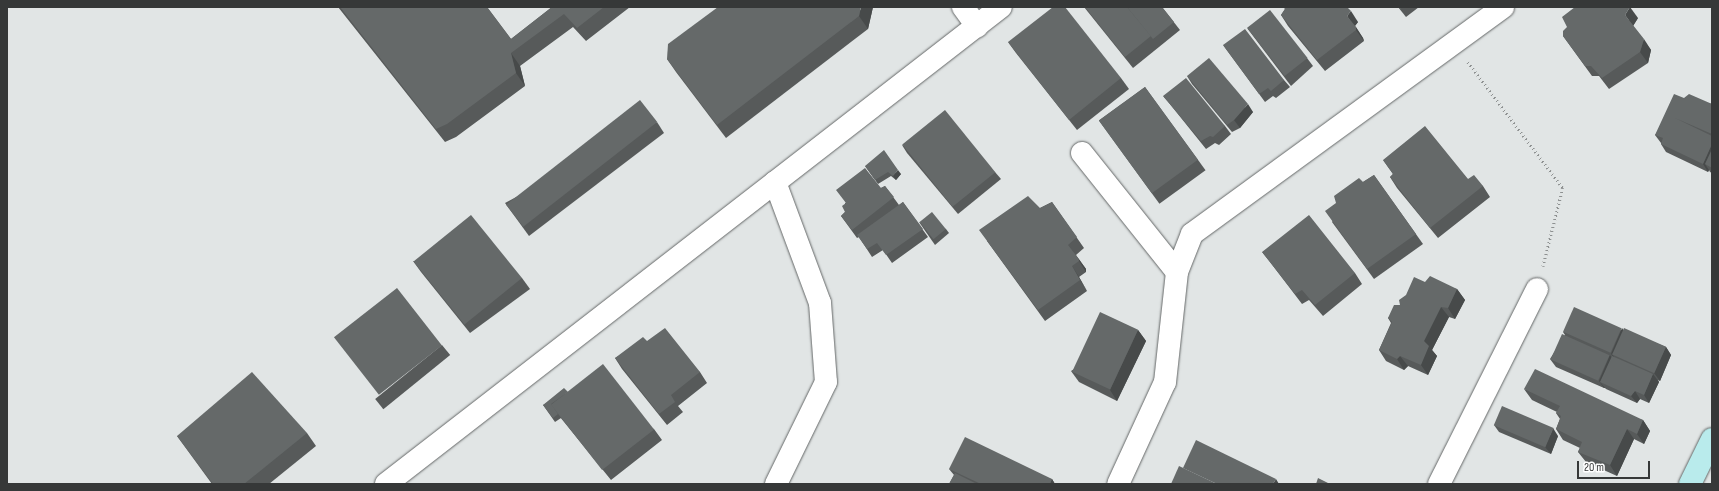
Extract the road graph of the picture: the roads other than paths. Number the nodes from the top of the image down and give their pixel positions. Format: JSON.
{"nodes":[{"id":1,"x":963,"y":7,"type":"edge"},
{"id":2,"x":1001,"y":7,"type":"edge"},
{"id":3,"x":1503,"y":7,"type":"edge"},
{"id":4,"x":977,"y":26,"type":"junction"},
{"id":5,"x":1082,"y":153,"type":"dead end"},
{"id":6,"x":776,"y":182,"type":"junction"},
{"id":7,"x":1177,"y":272,"type":"junction"},
{"id":8,"x":1538,"y":289,"type":"road end"},
{"id":9,"x":1712,"y":439,"type":"edge"},
{"id":10,"x":386,"y":484,"type":"edge"},
{"id":11,"x":776,"y":484,"type":"edge"},
{"id":12,"x":1118,"y":484,"type":"edge"},
{"id":13,"x":1439,"y":484,"type":"edge"},
{"id":14,"x":1690,"y":484,"type":"edge"}],
"edges":[{"from":1,"to":4,"type":"street"},
{"from":2,"to":4,"type":"street"},
{"from":3,"to":7,"type":"street"},
{"from":4,"to":6,"type":"street"},
{"from":5,"to":7,"type":"street"},
{"from":6,"to":10,"type":"street"},
{"from":6,"to":11,"type":"street"},
{"from":7,"to":12,"type":"street"},
{"from":8,"to":13,"type":"street"},
{"from":9,"to":14,"type":"street"}]}
